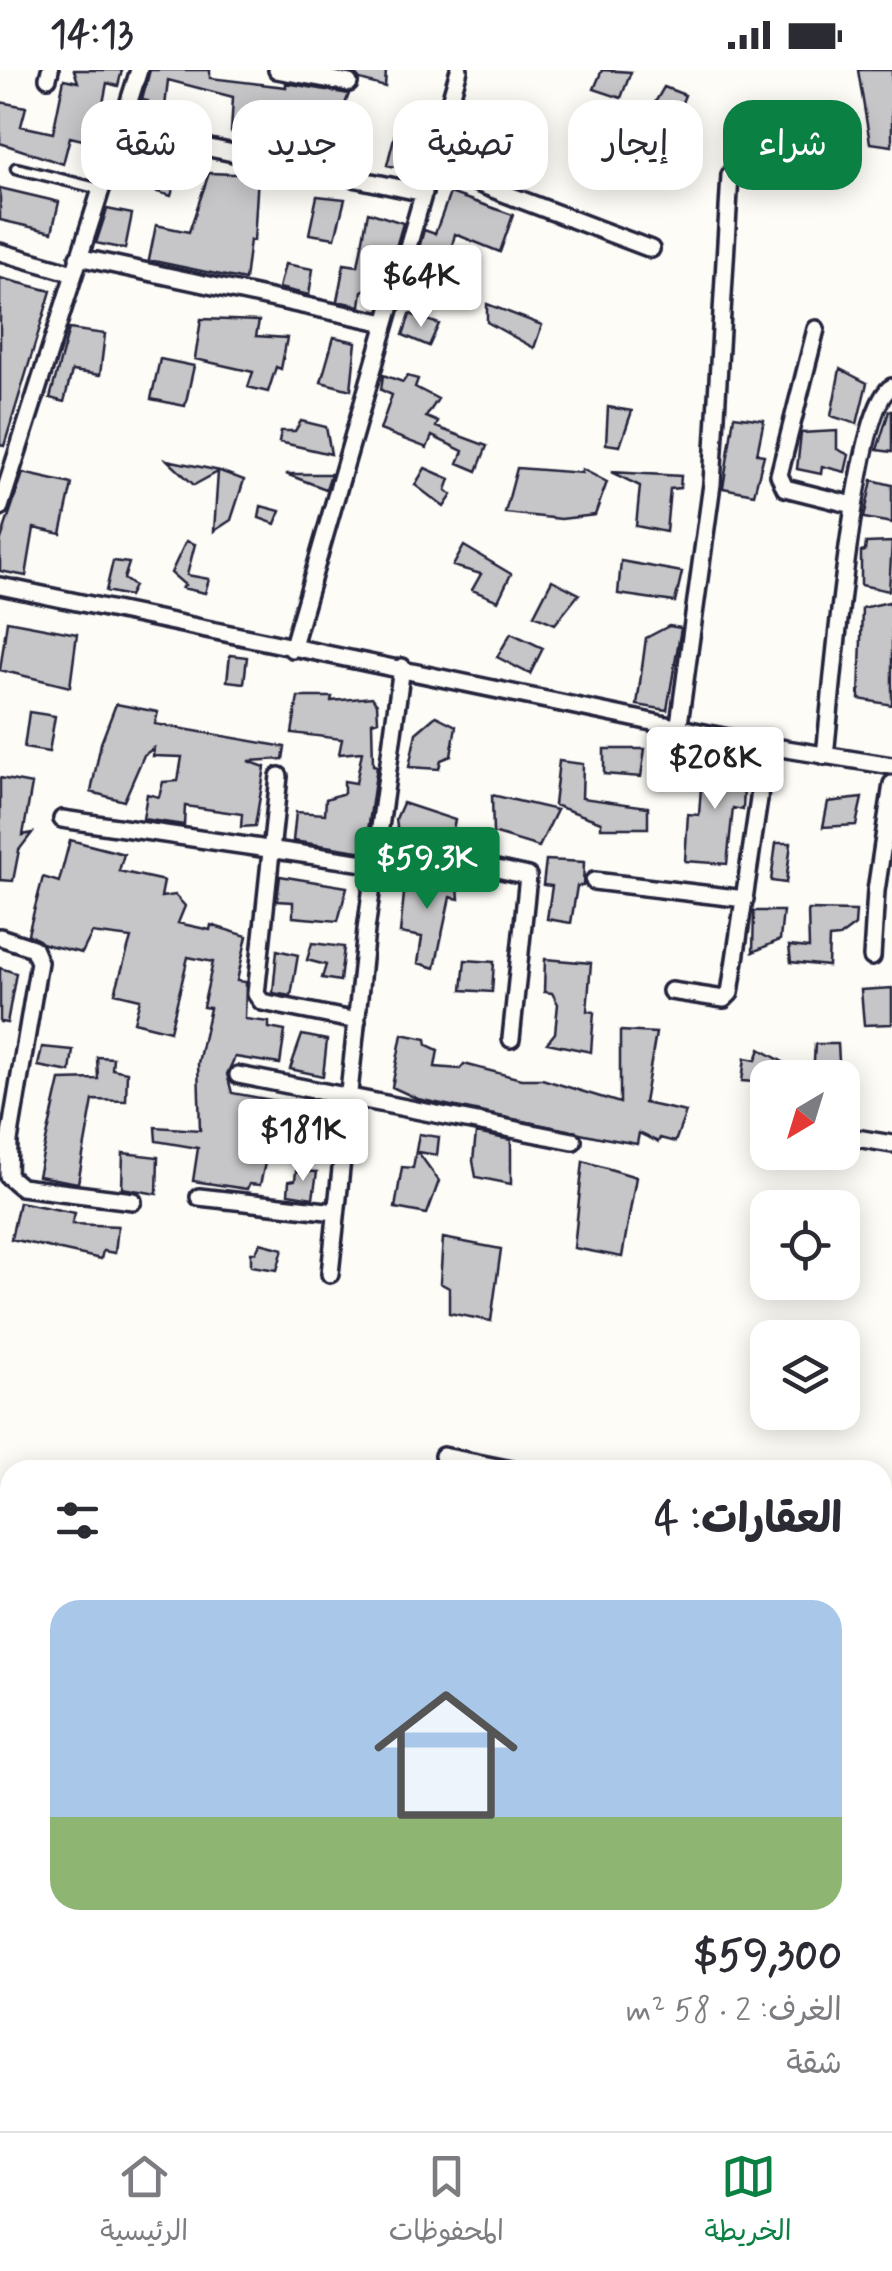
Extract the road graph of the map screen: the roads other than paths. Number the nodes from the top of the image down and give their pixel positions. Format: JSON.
{"nodes":[{"id":1,"x":139,"y":70,"type":"edge"},
{"id":2,"x":277,"y":70,"type":"edge"},
{"id":3,"x":460,"y":70,"type":"edge"},
{"id":4,"x":349,"y":84,"type":"dead end"},
{"id":5,"x":129,"y":100,"type":"edge"},
{"id":6,"x":451,"y":100,"type":"edge"},
{"id":7,"x":212,"y":148,"type":"edge"},
{"id":8,"x":16,"y":168,"type":"dead end"},
{"id":9,"x":81,"y":183,"type":"edge"},
{"id":10,"x":99,"y":190,"type":"edge"},
{"id":11,"x":425,"y":190,"type":"edge"},
{"id":12,"x":495,"y":190,"type":"edge"},
{"id":13,"x":729,"y":190,"type":"edge"},
{"id":14,"x":424,"y":194,"type":"junction"},
{"id":15,"x":651,"y":249,"type":"dead end"},
{"id":16,"x":0,"y":252,"type":"edge"},
{"id":17,"x":75,"y":265,"type":"junction"},
{"id":18,"x":386,"y":323,"type":"junction"},
{"id":19,"x":816,"y":328,"type":"dead end"},
{"id":20,"x":892,"y":387,"type":"edge"},
{"id":21,"x":853,"y":505,"type":"junction"},
{"id":22,"x":0,"y":507,"type":"edge"},
{"id":23,"x":0,"y":586,"type":"edge"},
{"id":24,"x":292,"y":648,"type":"junction"},
{"id":25,"x":402,"y":667,"type":"junction"},
{"id":26,"x":679,"y":724,"type":"junction"},
{"id":27,"x":762,"y":745,"type":"junction"},
{"id":28,"x":825,"y":756,"type":"junction"},
{"id":29,"x":892,"y":766,"type":"edge"},
{"id":30,"x":280,"y":776,"type":"dead end"},
{"id":31,"x":892,"y":784,"type":"edge"},
{"id":32,"x":62,"y":818,"type":"dead end"},
{"id":33,"x":381,"y":844,"type":"junction"},
{"id":34,"x":269,"y":848,"type":"junction"},
{"id":35,"x":378,"y":865,"type":"junction"},
{"id":36,"x":594,"y":881,"type":"dead end"},
{"id":37,"x":745,"y":899,"type":"junction"},
{"id":38,"x":0,"y":937,"type":"edge"},
{"id":39,"x":872,"y":957,"type":"dead end"},
{"id":40,"x":671,"y":992,"type":"dead end"},
{"id":41,"x":356,"y":1021,"type":"junction"},
{"id":42,"x":512,"y":1039,"type":"dead end"},
{"id":43,"x":238,"y":1075,"type":"dead end"},
{"id":44,"x":349,"y":1094,"type":"junction"},
{"id":45,"x":860,"y":1139,"type":"edge"},
{"id":46,"x":5,"y":1140,"type":"edge"},
{"id":47,"x":573,"y":1141,"type":"dead end"},
{"id":48,"x":892,"y":1144,"type":"edge"},
{"id":49,"x":199,"y":1198,"type":"dead end"},
{"id":50,"x":133,"y":1200,"type":"dead end"},
{"id":51,"x":336,"y":1212,"type":"junction"},
{"id":52,"x":330,"y":1274,"type":"dead end"},
{"id":53,"x":443,"y":1456,"type":"dead end"},
{"id":54,"x":463,"y":1460,"type":"edge"}],
"edges":[{"from":1,"to":5,"type":"street"},
{"from":2,"to":4,"type":"street"},
{"from":3,"to":6,"type":"street"},
{"from":7,"to":14,"type":"street"},
{"from":8,"to":9,"type":"lane"},
{"from":10,"to":17,"type":"street"},
{"from":11,"to":14,"type":"street"},
{"from":12,"to":15,"type":"street"},
{"from":13,"to":26,"type":"street"},
{"from":14,"to":18,"type":"street"},
{"from":16,"to":17,"type":"street"},
{"from":17,"to":18,"type":"street"},
{"from":17,"to":22,"type":"street"},
{"from":18,"to":24,"type":"street"},
{"from":19,"to":21,"type":"street"},
{"from":20,"to":21,"type":"street"},
{"from":21,"to":28,"type":"street"},
{"from":23,"to":24,"type":"street"},
{"from":24,"to":25,"type":"street"},
{"from":25,"to":26,"type":"street"},
{"from":25,"to":33,"type":"street"},
{"from":26,"to":27,"type":"street"},
{"from":27,"to":28,"type":"street"},
{"from":27,"to":37,"type":"street"},
{"from":28,"to":29,"type":"street"},
{"from":30,"to":34,"type":"street"},
{"from":31,"to":39,"type":"street"},
{"from":32,"to":34,"type":"street"},
{"from":33,"to":35,"type":"street"},
{"from":33,"to":42,"type":"street"},
{"from":34,"to":35,"type":"street"},
{"from":34,"to":41,"type":"street"},
{"from":35,"to":41,"type":"street"},
{"from":36,"to":37,"type":"street"},
{"from":37,"to":40,"type":"street"},
{"from":38,"to":46,"type":"street"},
{"from":41,"to":44,"type":"street"},
{"from":43,"to":44,"type":"street"},
{"from":44,"to":47,"type":"street"},
{"from":44,"to":51,"type":"street"},
{"from":45,"to":48,"type":"street"},
{"from":46,"to":50,"type":"street"},
{"from":49,"to":51,"type":"street"},
{"from":51,"to":52,"type":"street"},
{"from":53,"to":54,"type":"street"}]}
